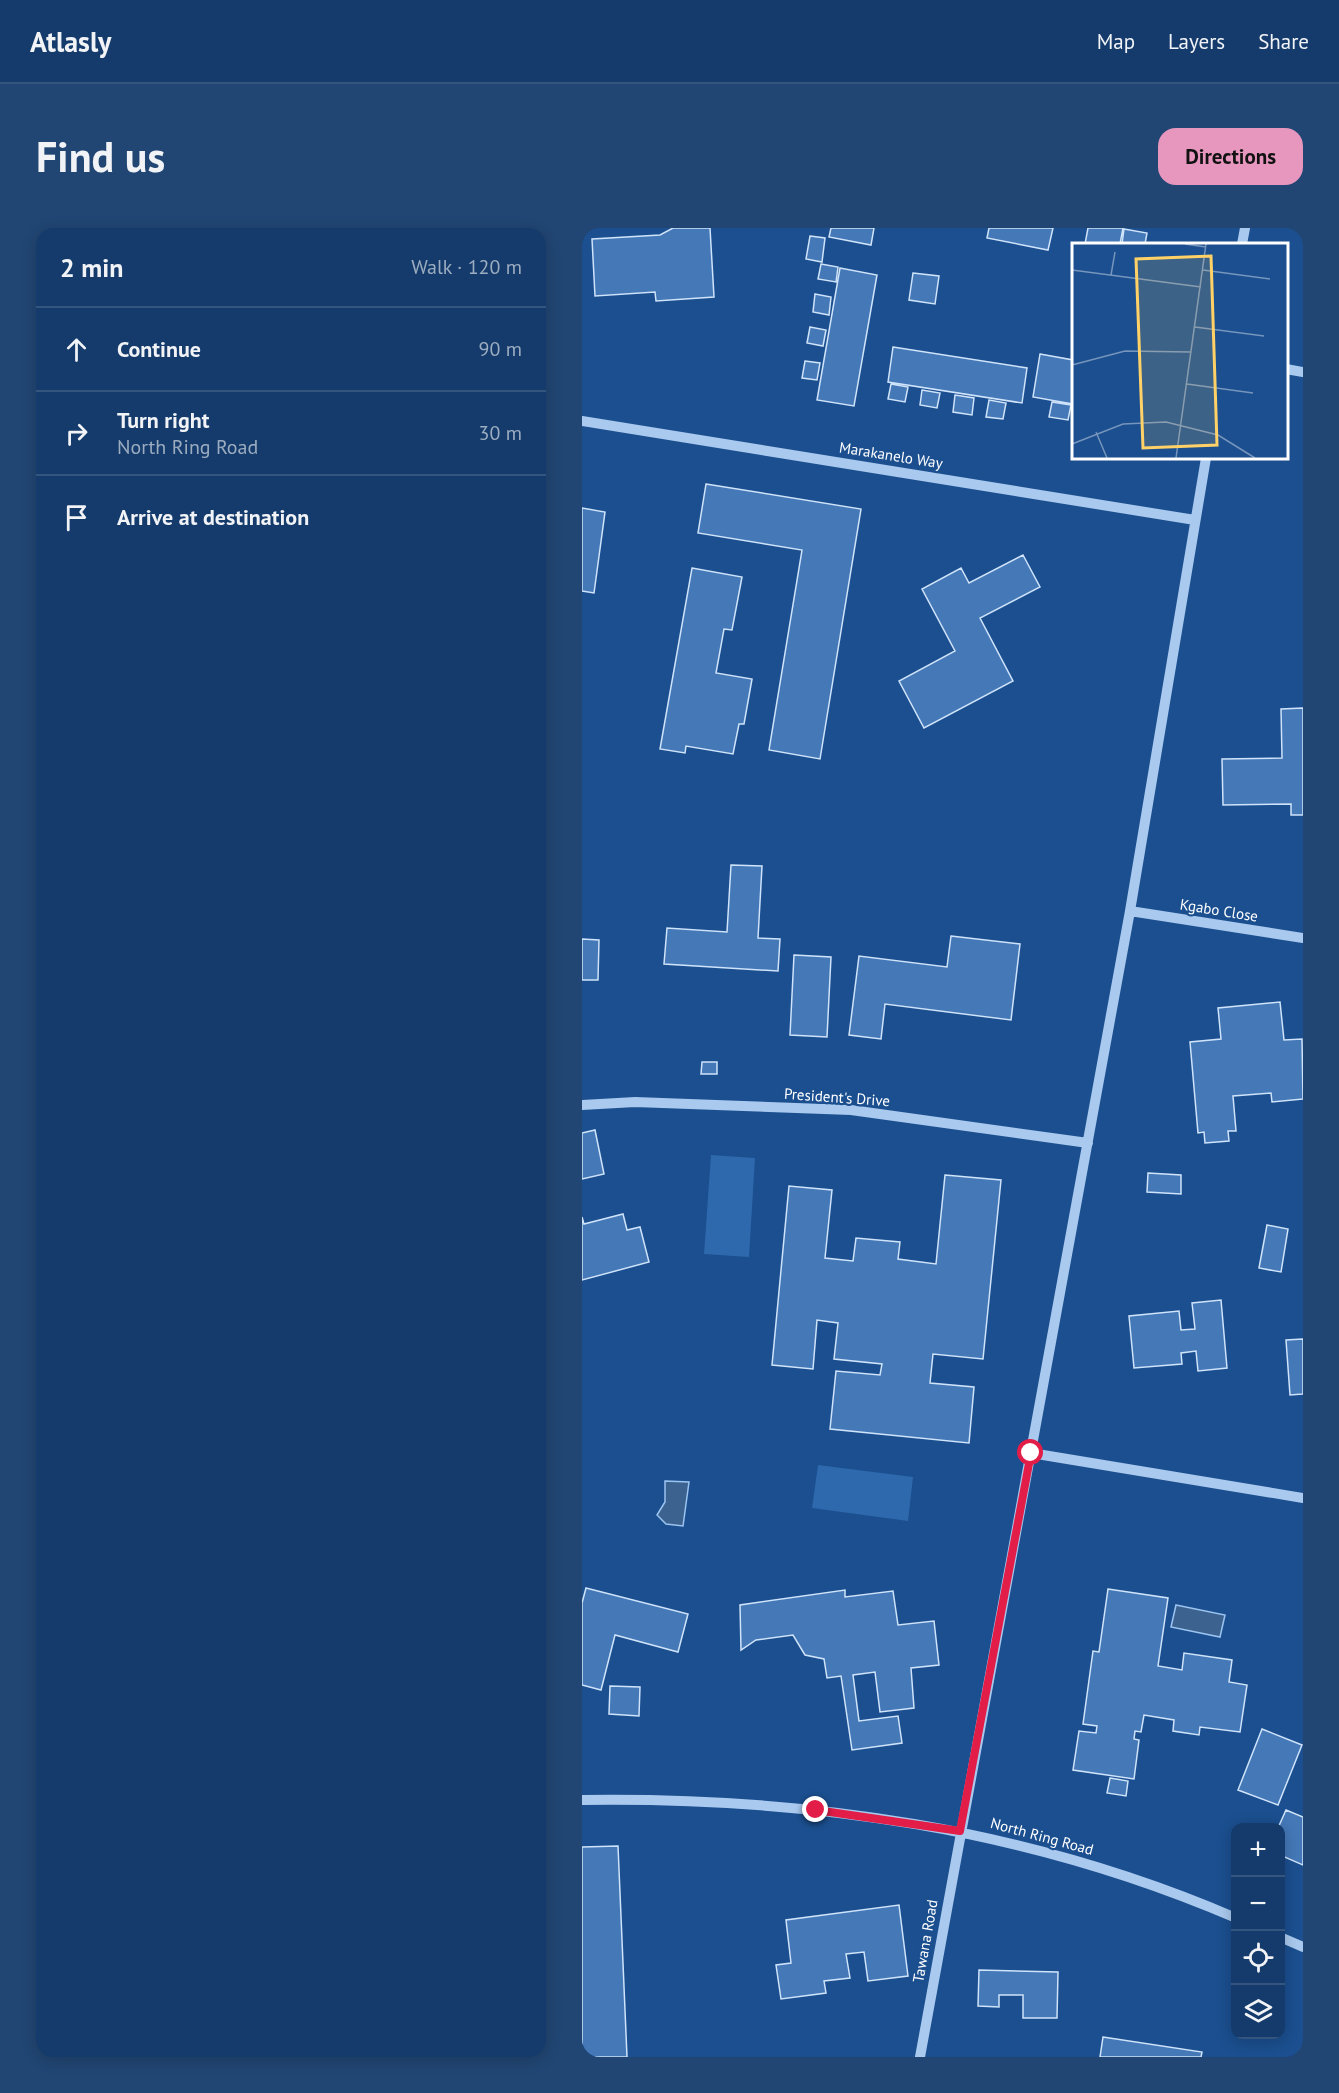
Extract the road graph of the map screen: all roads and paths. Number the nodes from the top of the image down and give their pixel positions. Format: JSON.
{"nodes":[{"id":1,"x":1245,"y":228,"type":"edge"},
{"id":2,"x":1242,"y":243,"type":"edge"},
{"id":3,"x":1288,"y":369,"type":"edge"},
{"id":4,"x":1303,"y":372,"type":"edge"},
{"id":5,"x":582,"y":420,"type":"edge"},
{"id":6,"x":1206,"y":459,"type":"edge"},
{"id":7,"x":1195,"y":520,"type":"junction"},
{"id":8,"x":1131,"y":911,"type":"junction"},
{"id":9,"x":1303,"y":938,"type":"edge"},
{"id":10,"x":582,"y":1105,"type":"edge"},
{"id":11,"x":1088,"y":1143,"type":"junction"},
{"id":12,"x":1031,"y":1453,"type":"junction"},
{"id":13,"x":1303,"y":1498,"type":"edge"},
{"id":14,"x":582,"y":1800,"type":"edge"},
{"id":15,"x":960,"y":1831,"type":"junction"},
{"id":16,"x":1231,"y":1915,"type":"edge"},
{"id":17,"x":1285,"y":1939,"type":"edge"},
{"id":18,"x":1303,"y":1947,"type":"edge"},
{"id":19,"x":920,"y":2057,"type":"edge"}],
"edges":[{"from":1,"to":2,"type":"street"},
{"from":3,"to":4,"type":"street"},
{"from":5,"to":7,"type":"street","name":"Marakanelo Way"},
{"from":6,"to":7,"type":"street","name":"Tawana Road"},
{"from":7,"to":8,"type":"street","name":"Tawana Road"},
{"from":8,"to":9,"type":"street","name":"Kgabo Close"},
{"from":8,"to":11,"type":"street","name":"Tawana Road"},
{"from":10,"to":11,"type":"street","name":"President's Drive"},
{"from":11,"to":12,"type":"street","name":"Tawana Road"},
{"from":12,"to":13,"type":"street"},
{"from":12,"to":15,"type":"street","name":"Tawana Road"},
{"from":14,"to":15,"type":"street","name":"North Ring Road"},
{"from":15,"to":16,"type":"street","name":"North Ring Road"},
{"from":15,"to":19,"type":"street","name":"Tawana Road"},
{"from":17,"to":18,"type":"street"}]}
